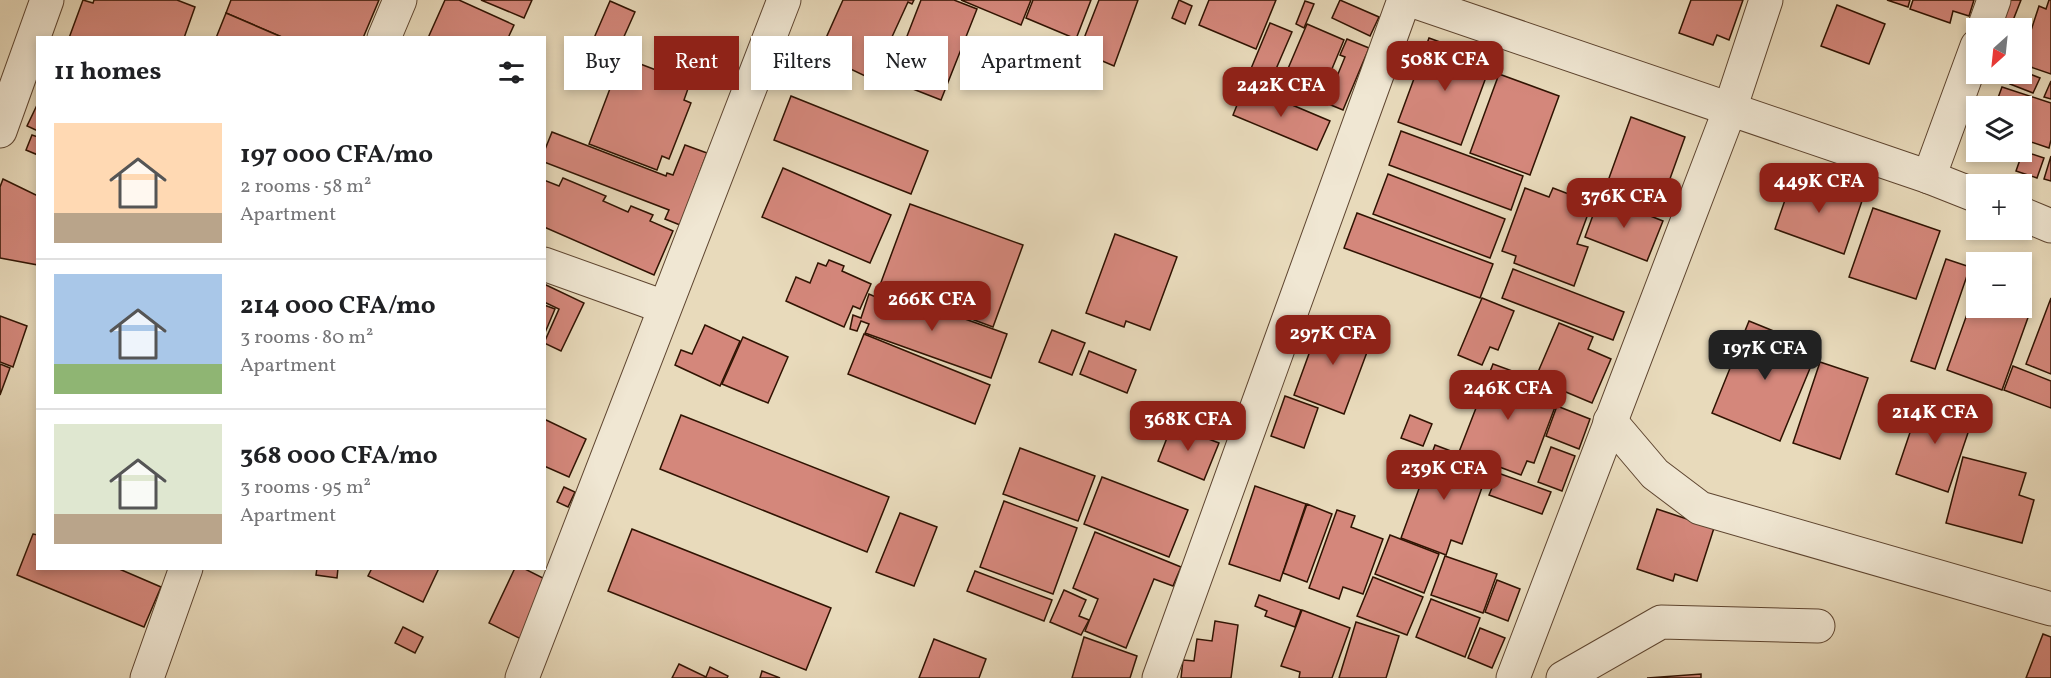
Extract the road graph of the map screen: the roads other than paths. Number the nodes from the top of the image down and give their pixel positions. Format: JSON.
{"nodes":[{"id":1,"x":47,"y":0,"type":"edge"},
{"id":2,"x":400,"y":0,"type":"edge"},
{"id":3,"x":784,"y":0,"type":"edge"},
{"id":4,"x":1404,"y":0,"type":"edge"},
{"id":5,"x":1410,"y":0,"type":"edge"},
{"id":6,"x":1766,"y":0,"type":"edge"},
{"id":7,"x":1994,"y":0,"type":"edge"},
{"id":8,"x":1988,"y":18,"type":"edge"},
{"id":9,"x":385,"y":36,"type":"edge"},
{"id":10,"x":20,"y":68,"type":"edge"},
{"id":11,"x":1966,"y":76,"type":"edge"},
{"id":12,"x":1730,"y":109,"type":"junction"},
{"id":13,"x":0,"y":131,"type":"edge"},
{"id":14,"x":1929,"y":177,"type":"junction"},
{"id":15,"x":1966,"y":192,"type":"edge"},
{"id":16,"x":2032,"y":218,"type":"edge"},
{"id":17,"x":2051,"y":226,"type":"edge"},
{"id":18,"x":546,"y":265,"type":"edge"},
{"id":19,"x":664,"y":307,"type":"junction"},
{"id":20,"x":1610,"y":422,"type":"junction"},
{"id":21,"x":185,"y":570,"type":"edge"},
{"id":22,"x":2051,"y":609,"type":"edge"},
{"id":23,"x":1818,"y":626,"type":"dead end"},
{"id":24,"x":147,"y":678,"type":"edge"},
{"id":25,"x":522,"y":678,"type":"edge"},
{"id":26,"x":1159,"y":678,"type":"edge"},
{"id":27,"x":1513,"y":678,"type":"edge"},
{"id":28,"x":1563,"y":678,"type":"edge"}],
"edges":[{"from":1,"to":10,"type":"street"},
{"from":2,"to":9,"type":"street"},
{"from":3,"to":19,"type":"street"},
{"from":4,"to":26,"type":"street"},
{"from":5,"to":12,"type":"street"},
{"from":6,"to":12,"type":"street"},
{"from":7,"to":8,"type":"street"},
{"from":10,"to":13,"type":"street"},
{"from":11,"to":14,"type":"street"},
{"from":12,"to":14,"type":"street"},
{"from":12,"to":20,"type":"street"},
{"from":14,"to":15,"type":"street"},
{"from":16,"to":17,"type":"street"},
{"from":18,"to":19,"type":"street"},
{"from":19,"to":25,"type":"street"},
{"from":20,"to":22,"type":"street"},
{"from":20,"to":27,"type":"street"},
{"from":21,"to":24,"type":"street"},
{"from":23,"to":28,"type":"street"}]}
